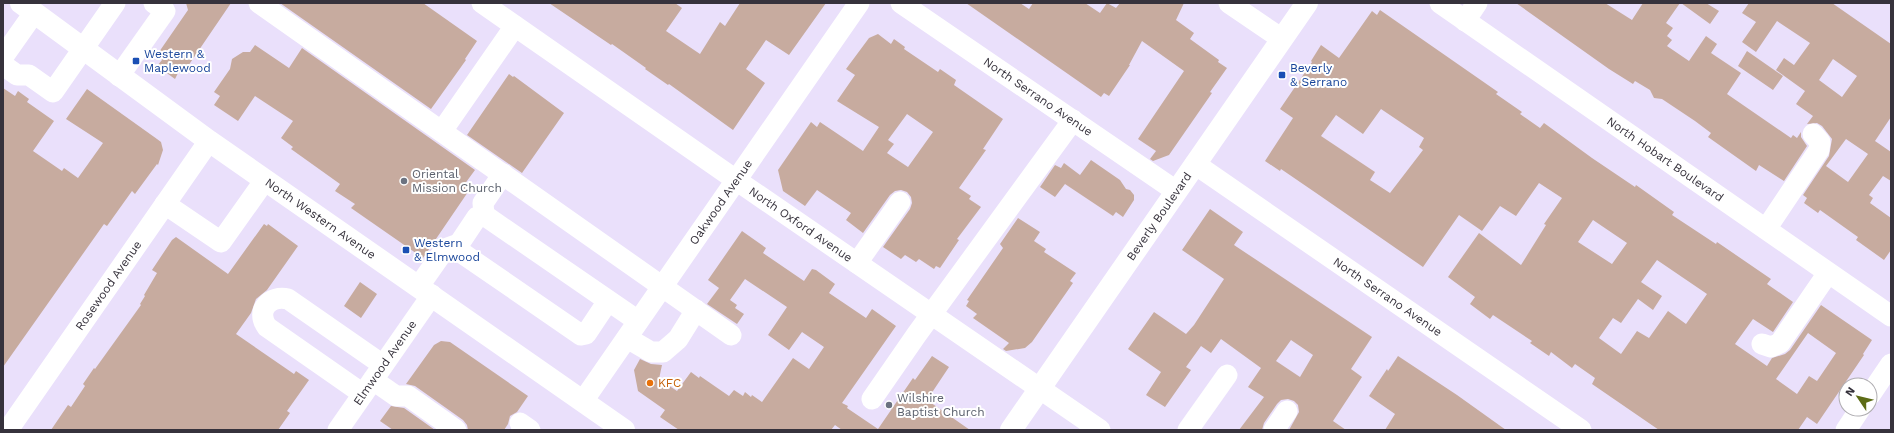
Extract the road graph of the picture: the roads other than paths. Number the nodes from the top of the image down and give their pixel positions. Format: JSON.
{"nodes":[{"id":1,"x":115,"y":3,"type":"edge"},
{"id":2,"x":154,"y":3,"type":"edge"},
{"id":3,"x":260,"y":3,"type":"edge"},
{"id":4,"x":482,"y":3,"type":"edge"},
{"id":5,"x":859,"y":3,"type":"edge"},
{"id":6,"x":901,"y":3,"type":"edge"},
{"id":7,"x":1229,"y":3,"type":"edge"},
{"id":8,"x":1307,"y":3,"type":"edge"},
{"id":9,"x":1440,"y":3,"type":"edge"},
{"id":10,"x":1477,"y":3,"type":"edge"},
{"id":11,"x":27,"y":8,"type":"edge"},
{"id":12,"x":511,"y":16,"type":"edge"},
{"id":13,"x":1465,"y":21,"type":"junction"},
{"id":14,"x":1282,"y":39,"type":"junction"},
{"id":15,"x":83,"y":49,"type":"junction"},
{"id":16,"x":3,"y":57,"type":"edge"},
{"id":17,"x":3,"y":65,"type":"edge"},
{"id":18,"x":119,"y":76,"type":"junction"},
{"id":19,"x":1072,"y":120,"type":"junction"},
{"id":20,"x":442,"y":131,"type":"junction"},
{"id":21,"x":1813,"y":134,"type":"dead end"},
{"id":22,"x":209,"y":141,"type":"junction"},
{"id":23,"x":1195,"y":164,"type":"junction"},
{"id":24,"x":503,"y":174,"type":"junction"},
{"id":25,"x":265,"y":180,"type":"junction"},
{"id":26,"x":736,"y":180,"type":"junction"},
{"id":27,"x":1176,"y":190,"type":"junction"},
{"id":28,"x":900,"y":202,"type":"dead end"},
{"id":29,"x":165,"y":204,"type":"junction"},
{"id":30,"x":484,"y":215,"type":"junction"},
{"id":31,"x":1766,"y":229,"type":"junction"},
{"id":32,"x":459,"y":244,"type":"junction"},
{"id":33,"x":857,"y":263,"type":"junction"},
{"id":34,"x":1828,"y":273,"type":"junction"},
{"id":35,"x":662,"y":286,"type":"junction"},
{"id":36,"x":425,"y":290,"type":"junction"},
{"id":37,"x":608,"y":301,"type":"junction"},
{"id":38,"x":696,"y":310,"type":"junction"},
{"id":39,"x":932,"y":314,"type":"junction"},
{"id":40,"x":1891,"y":316,"type":"edge"},
{"id":41,"x":632,"y":329,"type":"junction"},
{"id":42,"x":731,"y":336,"type":"dead end"},
{"id":43,"x":1762,"y":344,"type":"dead end"},
{"id":44,"x":1891,"y":364,"type":"edge"},
{"id":45,"x":1227,"y":375,"type":"dead end"},
{"id":46,"x":373,"y":380,"type":"junction"},
{"id":47,"x":1878,"y":383,"type":"edge"},
{"id":48,"x":1040,"y":388,"type":"junction"},
{"id":49,"x":872,"y":399,"type":"dead end"},
{"id":50,"x":583,"y":401,"type":"junction"},
{"id":51,"x":1287,"y":411,"type":"dead end"},
{"id":52,"x":1855,"y":417,"type":"edge"},
{"id":53,"x":8,"y":430,"type":"edge"},
{"id":54,"x":338,"y":430,"type":"edge"},
{"id":55,"x":456,"y":430,"type":"edge"},
{"id":56,"x":624,"y":430,"type":"edge"},
{"id":57,"x":1011,"y":430,"type":"edge"},
{"id":58,"x":1100,"y":430,"type":"edge"},
{"id":59,"x":1188,"y":430,"type":"edge"},
{"id":60,"x":1274,"y":430,"type":"edge"},
{"id":61,"x":1581,"y":430,"type":"edge"},
{"id":62,"x":1846,"y":430,"type":"edge"}],
"edges":[{"from":1,"to":15,"type":"street"},
{"from":2,"to":18,"type":"street"},
{"from":3,"to":20,"type":"street"},
{"from":4,"to":12,"type":"street","name":"North Oxford Avenue"},
{"from":5,"to":26,"type":"street","name":"Oakwood Avenue"},
{"from":6,"to":19,"type":"street","name":"North Serrano Avenue"},
{"from":7,"to":14,"type":"street"},
{"from":8,"to":14,"type":"main road","name":"Beverly Boulevard"},
{"from":9,"to":13,"type":"street","name":"North Hobart Boulevard"},
{"from":10,"to":13,"type":"street"},
{"from":11,"to":15,"type":"main road","name":"North Western Avenue"},
{"from":11,"to":16,"type":"street"},
{"from":12,"to":20,"type":"street"},
{"from":12,"to":26,"type":"street","name":"North Oxford Avenue"},
{"from":13,"to":31,"type":"street","name":"North Hobart Boulevard"},
{"from":14,"to":23,"type":"main road","name":"Beverly Boulevard"},
{"from":15,"to":17,"type":"street"},
{"from":15,"to":18,"type":"main road","name":"North Western Avenue"},
{"from":18,"to":22,"type":"main road","name":"North Western Avenue"},
{"from":19,"to":27,"type":"street","name":"North Serrano Avenue"},
{"from":19,"to":39,"type":"street"},
{"from":20,"to":24,"type":"street"},
{"from":21,"to":31,"type":"street"},
{"from":22,"to":25,"type":"main road","name":"North Western Avenue"},
{"from":22,"to":29,"type":"street","name":"Rosewood Avenue"},
{"from":23,"to":27,"type":"main road","name":"Beverly Boulevard"},
{"from":23,"to":61,"type":"street","name":"North Serrano Avenue"},
{"from":24,"to":30,"type":"street"},
{"from":24,"to":35,"type":"street"},
{"from":25,"to":29,"type":"street"},
{"from":25,"to":36,"type":"main road","name":"North Western Avenue"},
{"from":26,"to":33,"type":"street","name":"North Oxford Avenue"},
{"from":26,"to":35,"type":"street","name":"Oakwood Avenue"},
{"from":27,"to":48,"type":"main road","name":"Beverly Boulevard"},
{"from":28,"to":33,"type":"street"},
{"from":29,"to":53,"type":"street","name":"Rosewood Avenue"},
{"from":30,"to":32,"type":"street"},
{"from":30,"to":37,"type":"street"},
{"from":31,"to":34,"type":"street","name":"North Hobart Boulevard"},
{"from":32,"to":36,"type":"street","name":"Elmwood Avenue"},
{"from":32,"to":37,"type":"street"},
{"from":33,"to":39,"type":"street","name":"North Oxford Avenue"},
{"from":34,"to":40,"type":"street","name":"North Hobart Boulevard"},
{"from":34,"to":43,"type":"street"},
{"from":35,"to":38,"type":"street"},
{"from":35,"to":41,"type":"street","name":"Oakwood Avenue"},
{"from":36,"to":46,"type":"street","name":"Elmwood Avenue"},
{"from":36,"to":50,"type":"main road","name":"North Western Avenue"},
{"from":37,"to":41,"type":"street"},
{"from":38,"to":41,"type":"street"},
{"from":38,"to":42,"type":"street"},
{"from":39,"to":48,"type":"street","name":"North Oxford Avenue"},
{"from":39,"to":49,"type":"street"},
{"from":41,"to":50,"type":"street","name":"Oakwood Avenue"},
{"from":44,"to":47,"type":"street"},
{"from":45,"to":59,"type":"street"},
{"from":46,"to":46,"type":"street"},
{"from":46,"to":54,"type":"street","name":"Elmwood Avenue"},
{"from":46,"to":55,"type":"street"},
{"from":48,"to":57,"type":"main road","name":"Beverly Boulevard"},
{"from":48,"to":58,"type":"street","name":"North Oxford Avenue"},
{"from":50,"to":56,"type":"main road","name":"North Western Avenue"},
{"from":51,"to":60,"type":"street"},
{"from":52,"to":62,"type":"street"}]}
